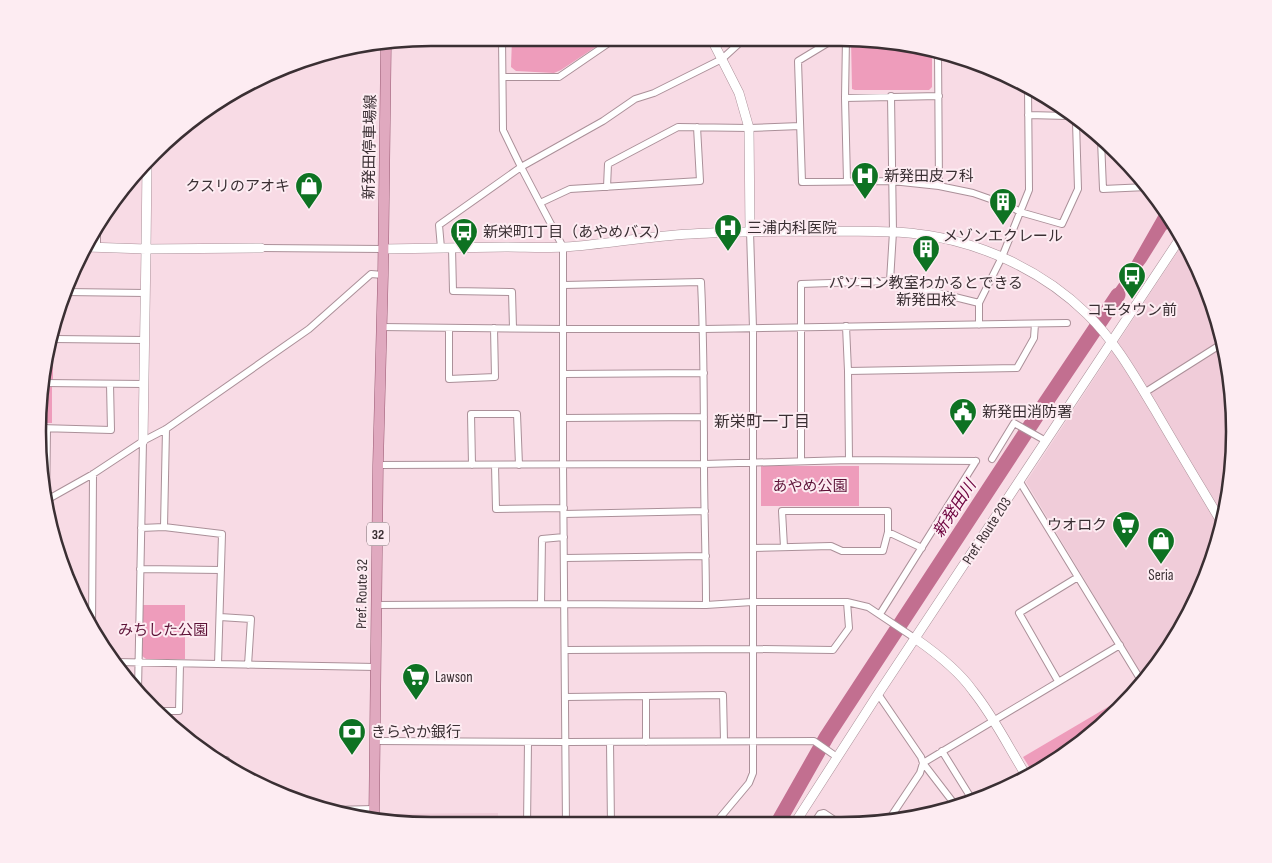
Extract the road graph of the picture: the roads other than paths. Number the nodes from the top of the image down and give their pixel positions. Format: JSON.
{"nodes":[{"id":1,"x":502,"y":46,"type":"edge"},
{"id":2,"x":605,"y":46,"type":"edge"},
{"id":3,"x":715,"y":46,"type":"edge"},
{"id":4,"x":736,"y":46,"type":"edge"},
{"id":5,"x":823,"y":46,"type":"edge"},
{"id":6,"x":846,"y":46,"type":"edge"},
{"id":7,"x":386,"y":49,"type":"edge"},
{"id":8,"x":722,"y":59,"type":"junction"},
{"id":9,"x":938,"y":59,"type":"edge"},
{"id":10,"x":503,"y":77,"type":"junction"},
{"id":11,"x":891,"y":96,"type":"junction"},
{"id":12,"x":939,"y":96,"type":"junction"},
{"id":13,"x":1029,"y":96,"type":"edge"},
{"id":14,"x":846,"y":98,"type":"junction"},
{"id":15,"x":1028,"y":116,"type":"junction"},
{"id":16,"x":1062,"y":116,"type":"edge"},
{"id":17,"x":800,"y":126,"type":"junction"},
{"id":18,"x":1076,"y":127,"type":"edge"},
{"id":19,"x":697,"y":128,"type":"junction"},
{"id":20,"x":749,"y":128,"type":"junction"},
{"id":21,"x":1101,"y":148,"type":"edge"},
{"id":22,"x":521,"y":167,"type":"junction"},
{"id":23,"x":147,"y":172,"type":"edge"},
{"id":24,"x":847,"y":181,"type":"junction"},
{"id":25,"x":892,"y":181,"type":"junction"},
{"id":26,"x":939,"y":186,"type":"junction"},
{"id":27,"x":1138,"y":187,"type":"edge"},
{"id":28,"x":607,"y":188,"type":"junction"},
{"id":29,"x":540,"y":203,"type":"junction"},
{"id":30,"x":1020,"y":212,"type":"junction"},
{"id":31,"x":750,"y":231,"type":"junction"},
{"id":32,"x":893,"y":232,"type":"junction"},
{"id":33,"x":97,"y":241,"type":"edge"},
{"id":34,"x":1177,"y":244,"type":"edge"},
{"id":35,"x":563,"y":247,"type":"junction"},
{"id":36,"x":93,"y":248,"type":"edge"},
{"id":37,"x":97,"y":248,"type":"junction"},
{"id":38,"x":261,"y":248,"type":"joint"},
{"id":39,"x":440,"y":248,"type":"junction"},
{"id":40,"x":452,"y":248,"type":"junction"},
{"id":41,"x":146,"y":249,"type":"junction"},
{"id":42,"x":383,"y":249,"type":"junction"},
{"id":43,"x":1002,"y":258,"type":"junction"},
{"id":44,"x":383,"y":275,"type":"junction"},
{"id":45,"x":890,"y":281,"type":"junction"},
{"id":46,"x":564,"y":286,"type":"junction"},
{"id":47,"x":73,"y":292,"type":"edge"},
{"id":48,"x":146,"y":293,"type":"junction"},
{"id":49,"x":979,"y":303,"type":"junction"},
{"id":50,"x":1067,"y":323,"type":"dead end"},
{"id":51,"x":1035,"y":324,"type":"junction"},
{"id":52,"x":979,"y":325,"type":"junction"},
{"id":53,"x":846,"y":326,"type":"junction"},
{"id":54,"x":382,"y":327,"type":"junction"},
{"id":55,"x":800,"y":327,"type":"junction"},
{"id":56,"x":448,"y":328,"type":"junction"},
{"id":57,"x":494,"y":328,"type":"junction"},
{"id":58,"x":513,"y":328,"type":"junction"},
{"id":59,"x":704,"y":328,"type":"junction"},
{"id":60,"x":753,"y":328,"type":"junction"},
{"id":61,"x":564,"y":329,"type":"junction"},
{"id":62,"x":58,"y":339,"type":"edge"},
{"id":63,"x":144,"y":340,"type":"junction"},
{"id":64,"x":1112,"y":343,"type":"junction"},
{"id":65,"x":1216,"y":347,"type":"edge"},
{"id":66,"x":848,"y":371,"type":"junction"},
{"id":67,"x":704,"y":372,"type":"junction"},
{"id":68,"x":564,"y":374,"type":"junction"},
{"id":69,"x":50,"y":383,"type":"edge"},
{"id":70,"x":110,"y":384,"type":"junction"},
{"id":71,"x":144,"y":384,"type":"junction"},
{"id":72,"x":1144,"y":393,"type":"junction"},
{"id":73,"x":704,"y":417,"type":"junction"},
{"id":74,"x":564,"y":418,"type":"junction"},
{"id":75,"x":46,"y":428,"type":"edge"},
{"id":76,"x":166,"y":429,"type":"junction"},
{"id":77,"x":143,"y":441,"type":"junction"},
{"id":78,"x":1046,"y":441,"type":"junction"},
{"id":79,"x":992,"y":459,"type":"dead end"},
{"id":80,"x":849,"y":460,"type":"junction"},
{"id":81,"x":801,"y":462,"type":"junction"},
{"id":82,"x":752,"y":463,"type":"junction"},
{"id":83,"x":704,"y":464,"type":"junction"},
{"id":84,"x":378,"y":465,"type":"junction"},
{"id":85,"x":472,"y":465,"type":"junction"},
{"id":86,"x":495,"y":465,"type":"junction"},
{"id":87,"x":519,"y":465,"type":"junction"},
{"id":88,"x":563,"y":465,"type":"junction"},
{"id":89,"x":93,"y":474,"type":"junction"},
{"id":90,"x":1020,"y":482,"type":"junction"},
{"id":91,"x":52,"y":496,"type":"edge"},
{"id":92,"x":564,"y":511,"type":"junction"},
{"id":93,"x":705,"y":511,"type":"junction"},
{"id":94,"x":1216,"y":515,"type":"edge"},
{"id":95,"x":141,"y":528,"type":"junction"},
{"id":96,"x":164,"y":528,"type":"junction"},
{"id":97,"x":888,"y":532,"type":"junction"},
{"id":98,"x":564,"y":537,"type":"junction"},
{"id":99,"x":784,"y":547,"type":"junction"},
{"id":100,"x":753,"y":548,"type":"junction"},
{"id":101,"x":922,"y":548,"type":"junction"},
{"id":102,"x":706,"y":556,"type":"junction"},
{"id":103,"x":565,"y":558,"type":"junction"},
{"id":104,"x":140,"y":569,"type":"junction"},
{"id":105,"x":221,"y":570,"type":"junction"},
{"id":106,"x":1078,"y":577,"type":"junction"},
{"id":107,"x":752,"y":602,"type":"junction"},
{"id":108,"x":847,"y":602,"type":"junction"},
{"id":109,"x":541,"y":604,"type":"junction"},
{"id":110,"x":565,"y":604,"type":"junction"},
{"id":111,"x":377,"y":605,"type":"junction"},
{"id":112,"x":706,"y":605,"type":"junction"},
{"id":113,"x":92,"y":613,"type":"edge"},
{"id":114,"x":880,"y":614,"type":"junction"},
{"id":115,"x":220,"y":617,"type":"junction"},
{"id":116,"x":912,"y":636,"type":"junction"},
{"id":117,"x":1120,"y":645,"type":"junction"},
{"id":118,"x":753,"y":649,"type":"junction"},
{"id":119,"x":566,"y":650,"type":"junction"},
{"id":120,"x":123,"y":662,"type":"edge"},
{"id":121,"x":138,"y":663,"type":"junction"},
{"id":122,"x":180,"y":664,"type":"junction"},
{"id":123,"x":218,"y":664,"type":"junction"},
{"id":124,"x":248,"y":665,"type":"junction"},
{"id":125,"x":376,"y":668,"type":"junction"},
{"id":126,"x":1138,"y":676,"type":"edge"},
{"id":127,"x":138,"y":681,"type":"edge"},
{"id":128,"x":1058,"y":682,"type":"junction"},
{"id":129,"x":878,"y":694,"type":"junction"},
{"id":130,"x":646,"y":696,"type":"junction"},
{"id":131,"x":566,"y":697,"type":"junction"},
{"id":132,"x":166,"y":710,"type":"edge"},
{"id":133,"x":993,"y":720,"type":"junction"},
{"id":134,"x":375,"y":741,"type":"junction"},
{"id":135,"x":724,"y":741,"type":"junction"},
{"id":136,"x":753,"y":741,"type":"junction"},
{"id":137,"x":528,"y":742,"type":"junction"},
{"id":138,"x":566,"y":742,"type":"junction"},
{"id":139,"x":610,"y":742,"type":"junction"},
{"id":140,"x":646,"y":742,"type":"junction"},
{"id":141,"x":942,"y":751,"type":"junction"},
{"id":142,"x":838,"y":757,"type":"junction"},
{"id":143,"x":923,"y":763,"type":"junction"},
{"id":144,"x":1023,"y":770,"type":"edge"},
{"id":145,"x":969,"y":794,"type":"edge"},
{"id":146,"x":952,"y":800,"type":"edge"},
{"id":147,"x":358,"y":809,"type":"edge"},
{"id":148,"x":374,"y":809,"type":"joint"},
{"id":149,"x":894,"y":813,"type":"edge"},
{"id":150,"x":527,"y":817,"type":"edge"},
{"id":151,"x":566,"y":817,"type":"edge"},
{"id":152,"x":611,"y":817,"type":"edge"},
{"id":153,"x":721,"y":817,"type":"edge"},
{"id":154,"x":799,"y":817,"type":"edge"},
{"id":155,"x":818,"y":817,"type":"edge"},
{"id":156,"x":829,"y":817,"type":"edge"}],
"edges":[{"from":1,"to":10,"type":"street"},
{"from":2,"to":10,"type":"street"},
{"from":3,"to":8,"type":"street"},
{"from":4,"to":8,"type":"street"},
{"from":5,"to":17,"type":"street"},
{"from":6,"to":14,"type":"street"},
{"from":7,"to":42,"type":"main road","name":"新発田停車場線","number":"32"},
{"from":8,"to":20,"type":"street"},
{"from":8,"to":22,"type":"street"},
{"from":9,"to":12,"type":"street"},
{"from":10,"to":22,"type":"street"},
{"from":11,"to":12,"type":"street"},
{"from":11,"to":14,"type":"street"},
{"from":11,"to":25,"type":"street"},
{"from":12,"to":26,"type":"street"},
{"from":13,"to":15,"type":"street"},
{"from":14,"to":24,"type":"street"},
{"from":15,"to":16,"type":"street"},
{"from":15,"to":30,"type":"street"},
{"from":17,"to":20,"type":"street"},
{"from":17,"to":24,"type":"street"},
{"from":18,"to":30,"type":"street"},
{"from":19,"to":20,"type":"street"},
{"from":19,"to":28,"type":"street"},
{"from":19,"to":28,"type":"street"},
{"from":20,"to":31,"type":"street"},
{"from":21,"to":27,"type":"street"},
{"from":22,"to":29,"type":"street"},
{"from":22,"to":39,"type":"street"},
{"from":23,"to":41,"type":"street"},
{"from":24,"to":25,"type":"street"},
{"from":25,"to":26,"type":"street"},
{"from":25,"to":32,"type":"street"},
{"from":26,"to":30,"type":"street"},
{"from":28,"to":29,"type":"street"},
{"from":29,"to":35,"type":"street"},
{"from":30,"to":43,"type":"street"},
{"from":31,"to":32,"type":"street"},
{"from":31,"to":35,"type":"street"},
{"from":31,"to":60,"type":"street"},
{"from":32,"to":43,"type":"street"},
{"from":32,"to":45,"type":"street"},
{"from":33,"to":37,"type":"street"},
{"from":34,"to":64,"type":"street","name":"Pref. Route 203"},
{"from":35,"to":40,"type":"street"},
{"from":35,"to":46,"type":"street"},
{"from":36,"to":37,"type":"street"},
{"from":37,"to":41,"type":"street"},
{"from":38,"to":41,"type":"street"},
{"from":38,"to":42,"type":"street"},
{"from":39,"to":40,"type":"street"},
{"from":39,"to":42,"type":"street"},
{"from":40,"to":58,"type":"street"},
{"from":41,"to":48,"type":"street"},
{"from":42,"to":44,"type":"main road","name":"Pref. Route 32","number":"32"},
{"from":43,"to":49,"type":"street"},
{"from":43,"to":64,"type":"street"},
{"from":44,"to":54,"type":"main road","name":"Pref. Route 32","number":"32"},
{"from":44,"to":76,"type":"street"},
{"from":45,"to":49,"type":"street"},
{"from":45,"to":55,"type":"street"},
{"from":46,"to":59,"type":"street"},
{"from":46,"to":61,"type":"street"},
{"from":47,"to":48,"type":"street"},
{"from":48,"to":63,"type":"street"},
{"from":49,"to":52,"type":"street"},
{"from":50,"to":51,"type":"street"},
{"from":51,"to":52,"type":"street"},
{"from":51,"to":66,"type":"street"},
{"from":52,"to":53,"type":"street"},
{"from":53,"to":55,"type":"street"},
{"from":53,"to":66,"type":"street"},
{"from":54,"to":56,"type":"street"},
{"from":54,"to":84,"type":"main road","name":"Pref. Route 32","number":"32"},
{"from":55,"to":60,"type":"street"},
{"from":55,"to":81,"type":"street"},
{"from":56,"to":57,"type":"street"},
{"from":56,"to":57,"type":"street"},
{"from":57,"to":58,"type":"street"},
{"from":58,"to":61,"type":"street"},
{"from":59,"to":60,"type":"street"},
{"from":59,"to":61,"type":"street"},
{"from":59,"to":67,"type":"street"},
{"from":60,"to":82,"type":"street"},
{"from":61,"to":68,"type":"street"},
{"from":62,"to":63,"type":"street"},
{"from":63,"to":71,"type":"street"},
{"from":64,"to":72,"type":"street"},
{"from":64,"to":78,"type":"street","name":"Pref. Route 203"},
{"from":65,"to":72,"type":"street"},
{"from":66,"to":80,"type":"street"},
{"from":67,"to":68,"type":"street"},
{"from":67,"to":73,"type":"street"},
{"from":68,"to":74,"type":"street"},
{"from":69,"to":70,"type":"street"},
{"from":70,"to":71,"type":"street"},
{"from":70,"to":75,"type":"street"},
{"from":71,"to":77,"type":"street"},
{"from":72,"to":94,"type":"street"},
{"from":73,"to":74,"type":"street"},
{"from":73,"to":83,"type":"street"},
{"from":74,"to":88,"type":"street"},
{"from":76,"to":77,"type":"street"},
{"from":76,"to":96,"type":"street"},
{"from":77,"to":89,"type":"street"},
{"from":77,"to":95,"type":"street"},
{"from":78,"to":79,"type":"street"},
{"from":78,"to":90,"type":"street","name":"Pref. Route 203"},
{"from":80,"to":81,"type":"street"},
{"from":80,"to":101,"type":"street"},
{"from":81,"to":82,"type":"street"},
{"from":82,"to":83,"type":"street"},
{"from":82,"to":100,"type":"street"},
{"from":83,"to":88,"type":"street"},
{"from":83,"to":93,"type":"street"},
{"from":84,"to":85,"type":"street"},
{"from":84,"to":111,"type":"main road","name":"Pref. Route 32","number":"32"},
{"from":85,"to":86,"type":"street"},
{"from":85,"to":87,"type":"street"},
{"from":86,"to":87,"type":"street"},
{"from":86,"to":92,"type":"street"},
{"from":87,"to":88,"type":"street"},
{"from":88,"to":92,"type":"street"},
{"from":89,"to":91,"type":"street"},
{"from":89,"to":113,"type":"street"},
{"from":90,"to":106,"type":"street"},
{"from":90,"to":116,"type":"street","name":"Pref. Route 203"},
{"from":92,"to":93,"type":"street"},
{"from":92,"to":98,"type":"street"},
{"from":93,"to":102,"type":"street"},
{"from":95,"to":96,"type":"street"},
{"from":95,"to":104,"type":"street"},
{"from":96,"to":105,"type":"street"},
{"from":97,"to":99,"type":"street"},
{"from":97,"to":99,"type":"street"},
{"from":97,"to":101,"type":"street"},
{"from":98,"to":103,"type":"street"},
{"from":98,"to":109,"type":"street"},
{"from":99,"to":100,"type":"street"},
{"from":100,"to":107,"type":"street"},
{"from":101,"to":114,"type":"street"},
{"from":102,"to":103,"type":"street"},
{"from":102,"to":112,"type":"street"},
{"from":103,"to":110,"type":"street"},
{"from":104,"to":105,"type":"street"},
{"from":104,"to":121,"type":"street"},
{"from":105,"to":115,"type":"street"},
{"from":106,"to":117,"type":"street"},
{"from":106,"to":128,"type":"street"},
{"from":107,"to":108,"type":"street"},
{"from":107,"to":112,"type":"street"},
{"from":107,"to":118,"type":"street"},
{"from":108,"to":114,"type":"street"},
{"from":108,"to":118,"type":"street"},
{"from":109,"to":110,"type":"street"},
{"from":109,"to":111,"type":"street"},
{"from":110,"to":112,"type":"street"},
{"from":110,"to":119,"type":"street"},
{"from":111,"to":125,"type":"main road","name":"Pref. Route 32","number":"32"},
{"from":114,"to":116,"type":"street"},
{"from":115,"to":123,"type":"street"},
{"from":115,"to":124,"type":"street"},
{"from":116,"to":129,"type":"street","name":"Pref. Route 203"},
{"from":116,"to":133,"type":"street"},
{"from":117,"to":126,"type":"street"},
{"from":117,"to":128,"type":"street"},
{"from":118,"to":119,"type":"street"},
{"from":118,"to":136,"type":"street"},
{"from":119,"to":131,"type":"street"},
{"from":120,"to":121,"type":"street"},
{"from":121,"to":122,"type":"street"},
{"from":121,"to":127,"type":"street"},
{"from":122,"to":123,"type":"street"},
{"from":122,"to":132,"type":"street"},
{"from":123,"to":124,"type":"street"},
{"from":124,"to":125,"type":"street"},
{"from":125,"to":134,"type":"main road","name":"Pref. Route 32","number":"32"},
{"from":128,"to":133,"type":"street"},
{"from":129,"to":142,"type":"street","name":"Pref. Route 203"},
{"from":129,"to":143,"type":"street"},
{"from":130,"to":131,"type":"street"},
{"from":130,"to":135,"type":"street"},
{"from":130,"to":140,"type":"street"},
{"from":131,"to":138,"type":"street"},
{"from":133,"to":141,"type":"street"},
{"from":133,"to":144,"type":"street"},
{"from":134,"to":137,"type":"street"},
{"from":134,"to":148,"type":"main road","name":"Pref. Route 32","number":"32"},
{"from":135,"to":136,"type":"street"},
{"from":135,"to":140,"type":"street"},
{"from":136,"to":142,"type":"street"},
{"from":136,"to":153,"type":"street"},
{"from":137,"to":138,"type":"street"},
{"from":137,"to":150,"type":"street"},
{"from":138,"to":139,"type":"street"},
{"from":138,"to":151,"type":"street"},
{"from":139,"to":140,"type":"street"},
{"from":139,"to":152,"type":"street"},
{"from":141,"to":143,"type":"street"},
{"from":141,"to":145,"type":"street"},
{"from":142,"to":154,"type":"street","name":"Pref. Route 203"},
{"from":143,"to":146,"type":"street"},
{"from":143,"to":149,"type":"street"},
{"from":147,"to":148,"type":"street"},
{"from":155,"to":156,"type":"street"}]}
